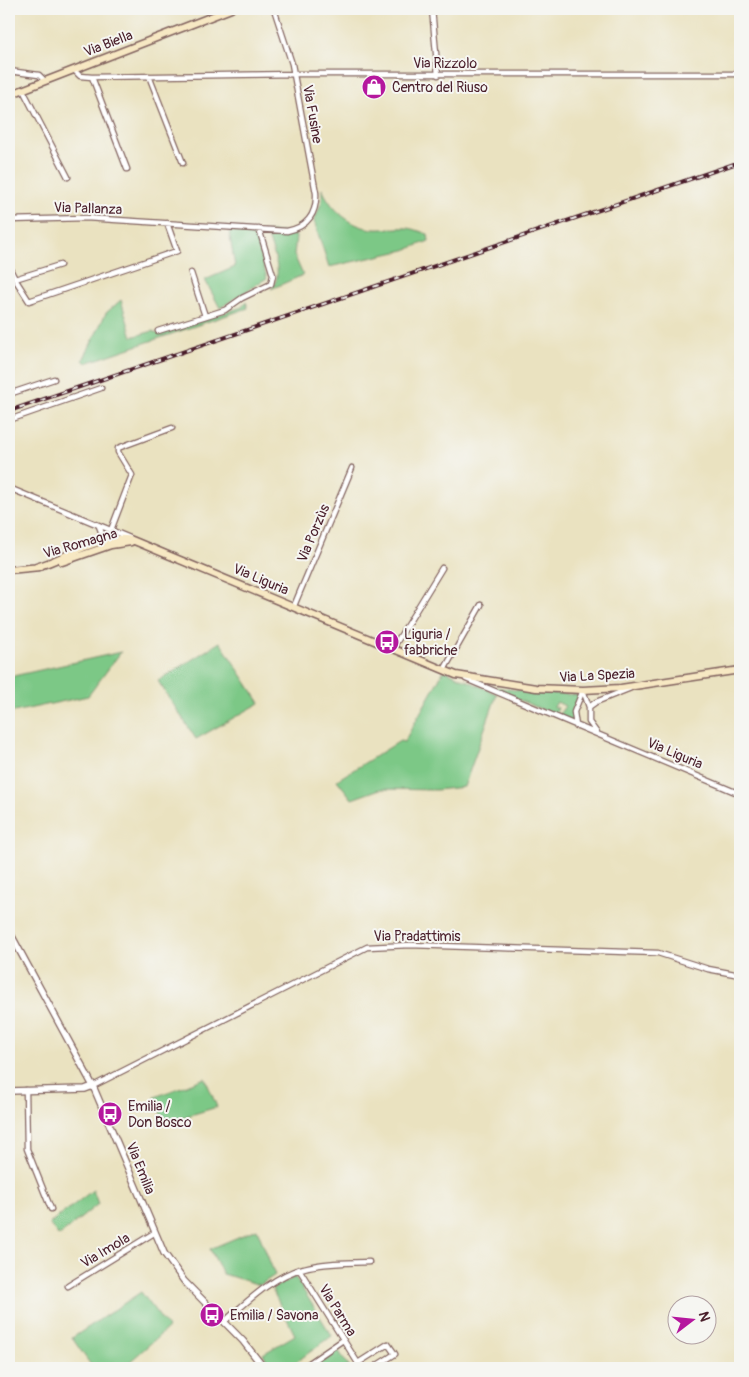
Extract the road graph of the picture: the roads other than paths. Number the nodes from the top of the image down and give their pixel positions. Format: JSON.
{"nodes":[{"id":1,"x":230,"y":9,"type":"edge"},
{"id":2,"x":274,"y":9,"type":"edge"},
{"id":3,"x":432,"y":9,"type":"edge"},
{"id":4,"x":74,"y":70,"type":"junction"},
{"id":5,"x":9,"y":71,"type":"edge"},
{"id":6,"x":37,"y":74,"type":"junction"},
{"id":7,"x":294,"y":74,"type":"junction"},
{"id":8,"x":438,"y":74,"type":"junction"},
{"id":9,"x":740,"y":74,"type":"edge"},
{"id":10,"x":150,"y":76,"type":"junction"},
{"id":11,"x":92,"y":77,"type":"junction"},
{"id":12,"x":45,"y":81,"type":"junction"},
{"id":13,"x":37,"y":84,"type":"junction"},
{"id":14,"x":23,"y":90,"type":"junction"},
{"id":15,"x":9,"y":95,"type":"edge"},
{"id":16,"x":183,"y":163,"type":"dead end"},
{"id":17,"x":127,"y":169,"type":"dead end"},
{"id":18,"x":68,"y":176,"type":"dead end"},
{"id":19,"x":9,"y":220,"type":"edge"},
{"id":20,"x":167,"y":223,"type":"junction"},
{"id":21,"x":307,"y":223,"type":"joint"},
{"id":22,"x":259,"y":229,"type":"junction"},
{"id":23,"x":60,"y":265,"type":"dead end"},
{"id":24,"x":9,"y":267,"type":"edge"},
{"id":25,"x":191,"y":273,"type":"dead end"},
{"id":26,"x":15,"y":279,"type":"junction"},
{"id":27,"x":205,"y":316,"type":"junction"},
{"id":28,"x":158,"y":331,"type":"dead end"},
{"id":29,"x":54,"y":379,"type":"dead end"},
{"id":30,"x":101,"y":388,"type":"dead end"},
{"id":31,"x":9,"y":394,"type":"edge"},
{"id":32,"x":9,"y":420,"type":"edge"},
{"id":33,"x":172,"y":428,"type":"dead end"},
{"id":34,"x":352,"y":468,"type":"dead end"},
{"id":35,"x":9,"y":488,"type":"edge"},
{"id":36,"x":98,"y":525,"type":"junction"},
{"id":37,"x":111,"y":530,"type":"junction"},
{"id":38,"x":117,"y":540,"type":"junction"},
{"id":39,"x":104,"y":541,"type":"junction"},
{"id":40,"x":140,"y":542,"type":"joint"},
{"id":41,"x":36,"y":567,"type":"junction"},
{"id":42,"x":442,"y":568,"type":"dead end"},
{"id":43,"x":9,"y":570,"type":"edge"},
{"id":44,"x":481,"y":605,"type":"dead end"},
{"id":45,"x":294,"y":606,"type":"junction"},
{"id":46,"x":393,"y":648,"type":"junction"},
{"id":47,"x":444,"y":670,"type":"junction"},
{"id":48,"x":740,"y":670,"type":"edge"},
{"id":49,"x":456,"y":674,"type":"junction"},
{"id":50,"x":638,"y":686,"type":"junction"},
{"id":51,"x":583,"y":690,"type":"junction"},
{"id":52,"x":589,"y":707,"type":"junction"},
{"id":53,"x":576,"y":726,"type":"junction"},
{"id":54,"x":600,"y":735,"type":"junction"},
{"id":55,"x":740,"y":794,"type":"edge"},
{"id":56,"x":9,"y":930,"type":"edge"},
{"id":57,"x":740,"y":975,"type":"edge"},
{"id":58,"x":93,"y":1086,"type":"junction"},
{"id":59,"x":26,"y":1090,"type":"junction"},
{"id":60,"x":9,"y":1091,"type":"edge"},
{"id":61,"x":51,"y":1208,"type":"dead end"},
{"id":62,"x":154,"y":1233,"type":"junction"},
{"id":63,"x":369,"y":1262,"type":"dead end"},
{"id":64,"x":299,"y":1269,"type":"junction"},
{"id":65,"x":68,"y":1286,"type":"dead end"},
{"id":66,"x":225,"y":1321,"type":"junction"},
{"id":67,"x":343,"y":1340,"type":"junction"},
{"id":68,"x":360,"y":1366,"type":"edge"},
{"id":69,"x":264,"y":1368,"type":"edge"},
{"id":70,"x":302,"y":1368,"type":"edge"},
{"id":71,"x":373,"y":1368,"type":"edge"}],
"edges":[{"from":1,"to":4,"type":"main road","name":"Via Biella"},
{"from":2,"to":7,"type":"street","name":"Via Fusine"},
{"from":3,"to":8,"type":"street"},
{"from":4,"to":11,"type":"street","name":"Via Rizzolo"},
{"from":4,"to":12,"type":"main road","name":"Via Biella"},
{"from":5,"to":6,"type":"street"},
{"from":6,"to":12,"type":"street"},
{"from":6,"to":13,"type":"street"},
{"from":7,"to":8,"type":"street","name":"Via Rizzolo"},
{"from":7,"to":10,"type":"street","name":"Via Rizzolo"},
{"from":7,"to":21,"type":"street","name":"Via Fusine"},
{"from":8,"to":9,"type":"street","name":"Via Rizzolo"},
{"from":10,"to":11,"type":"street","name":"Via Rizzolo"},
{"from":10,"to":16,"type":"street"},
{"from":11,"to":17,"type":"street"},
{"from":12,"to":13,"type":"main road","name":"Via Biella"},
{"from":13,"to":14,"type":"main road","name":"Via Biella"},
{"from":14,"to":15,"type":"main road","name":"Via Biella"},
{"from":14,"to":18,"type":"street"},
{"from":19,"to":20,"type":"street","name":"Via Pallanza"},
{"from":20,"to":22,"type":"street","name":"Via Pallanza"},
{"from":20,"to":26,"type":"street"},
{"from":21,"to":22,"type":"street","name":"Via Pallanza"},
{"from":22,"to":27,"type":"street"},
{"from":23,"to":26,"type":"street"},
{"from":24,"to":26,"type":"street"},
{"from":25,"to":27,"type":"street"},
{"from":27,"to":28,"type":"street"},
{"from":29,"to":31,"type":"street"},
{"from":30,"to":32,"type":"street"},
{"from":33,"to":37,"type":"street"},
{"from":34,"to":45,"type":"street","name":"Via Porzùs"},
{"from":35,"to":36,"type":"street"},
{"from":36,"to":37,"type":"street"},
{"from":36,"to":39,"type":"street"},
{"from":37,"to":38,"type":"street"},
{"from":38,"to":39,"type":"main road","name":"Via Romagna"},
{"from":38,"to":39,"type":"street"},
{"from":38,"to":40,"type":"main road","name":"Via Romagna"},
{"from":38,"to":41,"type":"main road","name":"Via Romagna"},
{"from":39,"to":41,"type":"main road","name":"Via Romagna"},
{"from":40,"to":45,"type":"main road","name":"Via Liguria"},
{"from":41,"to":43,"type":"main road","name":"Via Romagna"},
{"from":42,"to":46,"type":"street"},
{"from":44,"to":47,"type":"street"},
{"from":45,"to":46,"type":"main road","name":"Via Liguria"},
{"from":46,"to":47,"type":"main road","name":"Via Liguria"},
{"from":47,"to":49,"type":"main road","name":"Via Liguria"},
{"from":48,"to":50,"type":"main road","name":"Via La Spezia"},
{"from":49,"to":51,"type":"main road","name":"Via La Spezia"},
{"from":49,"to":53,"type":"street","name":"Via Liguria"},
{"from":50,"to":51,"type":"main road","name":"Via La Spezia"},
{"from":50,"to":52,"type":"street"},
{"from":51,"to":52,"type":"street"},
{"from":51,"to":53,"type":"street"},
{"from":52,"to":54,"type":"street"},
{"from":53,"to":54,"type":"street","name":"Via Liguria"},
{"from":54,"to":55,"type":"street","name":"Via Liguria"},
{"from":56,"to":58,"type":"street","name":"Via Emilia"},
{"from":57,"to":58,"type":"street","name":"Via Pradattimis"},
{"from":58,"to":59,"type":"street"},
{"from":58,"to":62,"type":"street","name":"Via Emilia"},
{"from":59,"to":60,"type":"street"},
{"from":59,"to":61,"type":"street"},
{"from":62,"to":65,"type":"street","name":"Via Imola"},
{"from":62,"to":66,"type":"street","name":"Via Emilia"},
{"from":63,"to":64,"type":"street"},
{"from":64,"to":66,"type":"street"},
{"from":64,"to":67,"type":"street","name":"Via Parma"},
{"from":66,"to":69,"type":"street","name":"Via Emilia"},
{"from":67,"to":68,"type":"street","name":"Via Parma"},
{"from":67,"to":70,"type":"street"},
{"from":68,"to":71,"type":"street","name":"Via Parma"}]}
